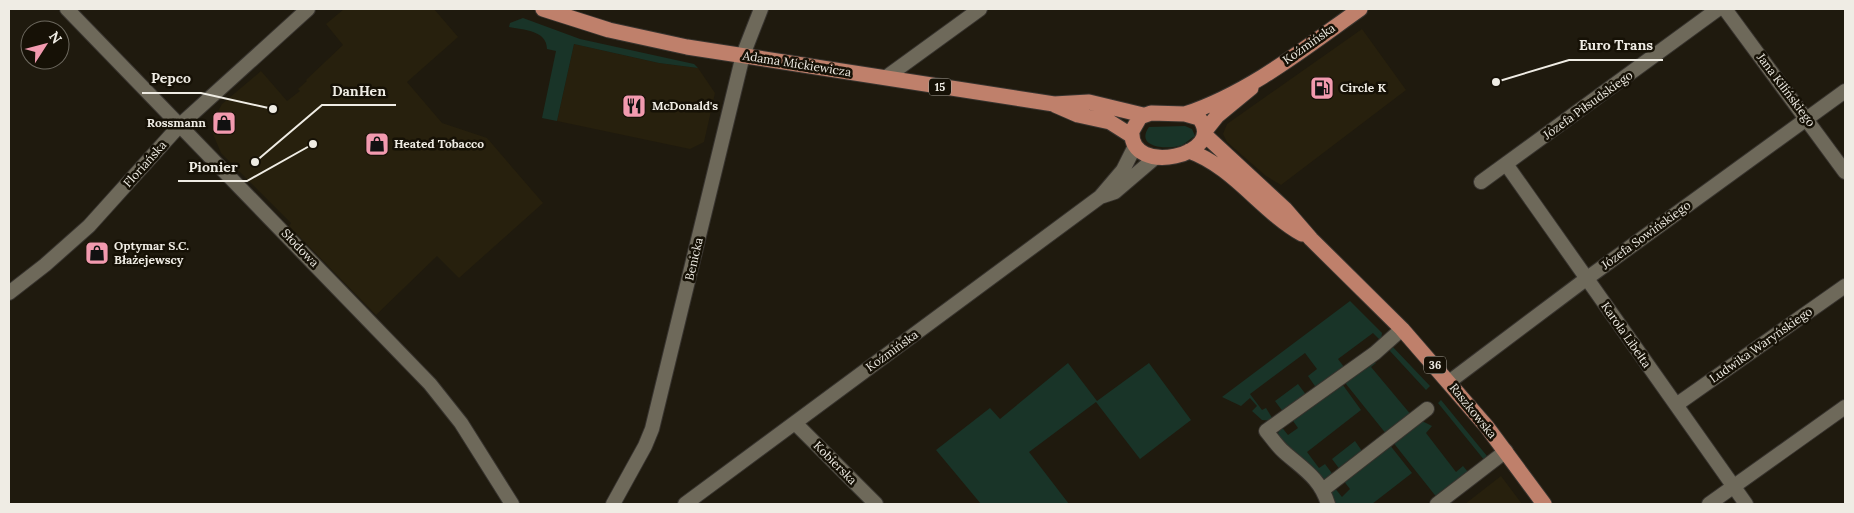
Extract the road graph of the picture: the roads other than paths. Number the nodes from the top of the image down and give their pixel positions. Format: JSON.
{"nodes":[{"id":1,"x":67,"y":9,"type":"edge"},
{"id":2,"x":543,"y":9,"type":"edge"},
{"id":3,"x":760,"y":9,"type":"edge"},
{"id":4,"x":980,"y":9,"type":"edge"},
{"id":5,"x":1360,"y":9,"type":"edge"},
{"id":6,"x":1718,"y":9,"type":"edge"},
{"id":7,"x":1725,"y":9,"type":"edge"},
{"id":8,"x":306,"y":10,"type":"edge"},
{"id":9,"x":743,"y":55,"type":"junction"},
{"id":10,"x":885,"y":78,"type":"junction"},
{"id":11,"x":1259,"y":79,"type":"junction"},
{"id":12,"x":1845,"y":91,"type":"edge"},
{"id":13,"x":1054,"y":104,"type":"junction"},
{"id":14,"x":1185,"y":114,"type":"junction"},
{"id":15,"x":1143,"y":115,"type":"junction"},
{"id":16,"x":1808,"y":118,"type":"junction"},
{"id":17,"x":180,"y":125,"type":"junction"},
{"id":18,"x":1205,"y":133,"type":"junction"},
{"id":19,"x":1133,"y":141,"type":"junction"},
{"id":20,"x":1189,"y":151,"type":"junction"},
{"id":21,"x":1156,"y":156,"type":"junction"},
{"id":22,"x":1506,"y":164,"type":"junction"},
{"id":23,"x":1845,"y":172,"type":"edge"},
{"id":24,"x":1481,"y":182,"type":"dead end"},
{"id":25,"x":1100,"y":197,"type":"junction"},
{"id":26,"x":1311,"y":239,"type":"junction"},
{"id":27,"x":1586,"y":278,"type":"junction"},
{"id":28,"x":1845,"y":286,"type":"edge"},
{"id":29,"x":9,"y":293,"type":"edge"},
{"id":30,"x":1402,"y":329,"type":"junction"},
{"id":31,"x":1449,"y":382,"type":"junction"},
{"id":32,"x":1676,"y":405,"type":"junction"},
{"id":33,"x":1845,"y":407,"type":"edge"},
{"id":34,"x":1427,"y":409,"type":"dead end"},
{"id":35,"x":795,"y":423,"type":"junction"},
{"id":36,"x":1506,"y":451,"type":"junction"},
{"id":37,"x":1734,"y":487,"type":"junction"},
{"id":38,"x":1324,"y":489,"type":"junction"},
{"id":39,"x":512,"y":504,"type":"edge"},
{"id":40,"x":613,"y":504,"type":"edge"},
{"id":41,"x":685,"y":504,"type":"edge"},
{"id":42,"x":876,"y":504,"type":"edge"},
{"id":43,"x":1328,"y":504,"type":"edge"},
{"id":44,"x":1437,"y":504,"type":"edge"},
{"id":45,"x":1544,"y":504,"type":"edge"},
{"id":46,"x":1709,"y":504,"type":"edge"},
{"id":47,"x":1746,"y":504,"type":"edge"}],
"edges":[{"from":1,"to":17,"type":"street","name":"Słodowa"},
{"from":2,"to":9,"type":"main road","name":"Adama Mickiewicza","number":"15"},
{"from":3,"to":9,"type":"street","name":"Benicka"},
{"from":4,"to":10,"type":"street"},
{"from":5,"to":11,"type":"main road","name":"Koźmińska","number":"15"},
{"from":6,"to":22,"type":"street","name":"Józefa Piłsudskiego"},
{"from":7,"to":16,"type":"street","name":"Jana Kilińskiego"},
{"from":8,"to":17,"type":"street","name":"Floriańska"},
{"from":9,"to":10,"type":"main road","name":"Adama Mickiewicza","number":"15"},
{"from":9,"to":40,"type":"street","name":"Benicka"},
{"from":10,"to":13,"type":"main road","name":"Adama Mickiewicza","number":"15"},
{"from":11,"to":14,"type":"main road","name":"Koźmińska","number":"15"},
{"from":11,"to":18,"type":"main road","name":"Koźmińska","number":"15"},
{"from":12,"to":16,"type":"street","name":"Józefa Sowińskiego"},
{"from":13,"to":15,"type":"main road","name":"Adama Mickiewicza","number":"15"},
{"from":13,"to":19,"type":"main road","name":"Adama Mickiewicza","number":"15"},
{"from":14,"to":15,"type":"main road","number":"15"},
{"from":14,"to":18,"type":"main road"},
{"from":15,"to":19,"type":"main road"},
{"from":16,"to":23,"type":"street","name":"Jana Kilińskiego"},
{"from":16,"to":27,"type":"street","name":"Józefa Sowińskiego"},
{"from":17,"to":29,"type":"street","name":"Floriańska"},
{"from":17,"to":39,"type":"street","name":"Słodowa"},
{"from":18,"to":20,"type":"main road","number":"15"},
{"from":18,"to":26,"type":"main road","name":"Raszkowska","number":"36"},
{"from":19,"to":21,"type":"main road","number":"15"},
{"from":19,"to":25,"type":"street","name":"Koźmińska"},
{"from":20,"to":21,"type":"main road"},
{"from":20,"to":26,"type":"main road","name":"Raszkowska","number":"36"},
{"from":21,"to":25,"type":"street","name":"Koźmińska"},
{"from":22,"to":24,"type":"street","name":"Józefa Piłsudskiego"},
{"from":22,"to":27,"type":"street","name":"Karola Libelta"},
{"from":25,"to":35,"type":"street","name":"Koźmińska"},
{"from":26,"to":30,"type":"main road","name":"Raszkowska","number":"36"},
{"from":27,"to":31,"type":"street","name":"Józefa Sowińskiego"},
{"from":27,"to":32,"type":"street","name":"Karola Libelta"},
{"from":28,"to":32,"type":"street","name":"Ludwika Waryńskiego"},
{"from":30,"to":31,"type":"main road","name":"Raszkowska","number":"36"},
{"from":30,"to":38,"type":"street"},
{"from":31,"to":36,"type":"main road","name":"Raszkowska","number":"36"},
{"from":32,"to":37,"type":"street","name":"Karola Libelta"},
{"from":33,"to":37,"type":"street"},
{"from":34,"to":38,"type":"street"},
{"from":35,"to":41,"type":"street","name":"Koźmińska"},
{"from":35,"to":42,"type":"street","name":"Kobierska"},
{"from":36,"to":44,"type":"street"},
{"from":36,"to":45,"type":"main road","name":"Raszkowska","number":"36"},
{"from":37,"to":46,"type":"street"},
{"from":37,"to":47,"type":"street","name":"Karola Libelta"},
{"from":38,"to":43,"type":"street"}]}
